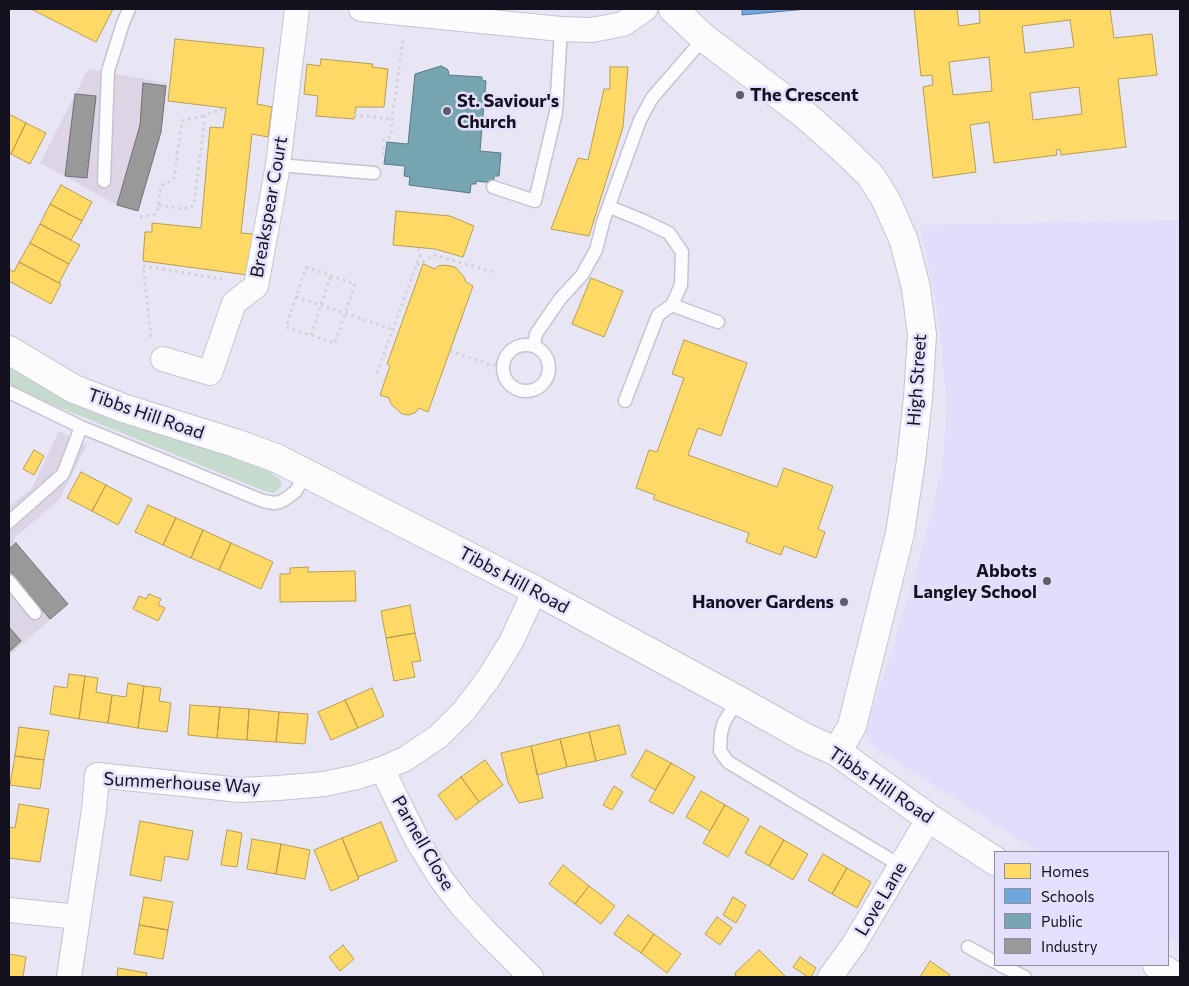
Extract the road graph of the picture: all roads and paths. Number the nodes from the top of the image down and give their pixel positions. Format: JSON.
{"nodes":[{"id":1,"x":129,"y":9,"type":"edge"},
{"id":2,"x":297,"y":9,"type":"edge"},
{"id":3,"x":361,"y":9,"type":"edge"},
{"id":4,"x":645,"y":9,"type":"edge"},
{"id":5,"x":673,"y":9,"type":"edge"},
{"id":6,"x":419,"y":13,"type":"edge"},
{"id":7,"x":506,"y":16,"type":"edge"},
{"id":8,"x":561,"y":29,"type":"junction"},
{"id":9,"x":704,"y":38,"type":"junction"},
{"id":10,"x":226,"y":108,"type":"dead end"},
{"id":11,"x":205,"y":115,"type":"junction"},
{"id":12,"x":354,"y":115,"type":"dead end"},
{"id":13,"x":392,"y":120,"type":"junction"},
{"id":14,"x":278,"y":165,"type":"junction"},
{"id":15,"x":374,"y":173,"type":"joint"},
{"id":16,"x":104,"y":180,"type":"dead end"},
{"id":17,"x":492,"y":188,"type":"dead end"},
{"id":18,"x":159,"y":205,"type":"junction"},
{"id":19,"x":610,"y":208,"type":"junction"},
{"id":20,"x":140,"y":217,"type":"dead end"},
{"id":21,"x":418,"y":247,"type":"dead end"},
{"id":22,"x":416,"y":265,"type":"junction"},
{"id":23,"x":493,"y":272,"type":"dead end"},
{"id":24,"x":331,"y":275,"type":"junction"},
{"id":25,"x":256,"y":286,"type":"junction"},
{"id":26,"x":296,"y":297,"type":"junction"},
{"id":27,"x":672,"y":305,"type":"junction"},
{"id":28,"x":321,"y":306,"type":"junction"},
{"id":29,"x":345,"y":314,"type":"junction"},
{"id":30,"x":718,"y":322,"type":"dead end"},
{"id":31,"x":392,"y":329,"type":"junction"},
{"id":32,"x":311,"y":335,"type":"junction"},
{"id":33,"x":534,"y":345,"type":"junction"},
{"id":34,"x":9,"y":350,"type":"edge"},
{"id":35,"x":450,"y":351,"type":"dead end"},
{"id":36,"x":167,"y":360,"type":"joint"},
{"id":37,"x":502,"y":366,"type":"junction"},
{"id":38,"x":377,"y":373,"type":"dead end"},
{"id":39,"x":9,"y":392,"type":"edge"},
{"id":40,"x":625,"y":401,"type":"dead end"},
{"id":41,"x":81,"y":427,"type":"junction"},
{"id":42,"x":306,"y":472,"type":"junction"},
{"id":43,"x":9,"y":522,"type":"edge"},
{"id":44,"x":9,"y":581,"type":"edge"},
{"id":45,"x":535,"y":590,"type":"junction"},
{"id":46,"x":35,"y":613,"type":"dead end"},
{"id":47,"x":738,"y":700,"type":"junction"},
{"id":48,"x":837,"y":752,"type":"junction"},
{"id":49,"x":382,"y":769,"type":"junction"},
{"id":50,"x":929,"y":818,"type":"junction"},
{"id":51,"x":994,"y":860,"type":"edge"},
{"id":52,"x":901,"y":866,"type":"junction"},
{"id":53,"x":9,"y":910,"type":"edge"},
{"id":54,"x":78,"y":917,"type":"junction"},
{"id":55,"x":968,"y":947,"type":"dead end"},
{"id":56,"x":994,"y":961,"type":"edge"},
{"id":57,"x":1002,"y":966,"type":"edge"},
{"id":58,"x":1159,"y":966,"type":"edge"},
{"id":59,"x":69,"y":977,"type":"edge"},
{"id":60,"x":531,"y":977,"type":"edge"},
{"id":61,"x":830,"y":977,"type":"edge"},
{"id":62,"x":1025,"y":977,"type":"edge"},
{"id":63,"x":1176,"y":977,"type":"edge"}],
"edges":[{"from":1,"to":16,"type":"lane"},
{"from":2,"to":14,"type":"street","name":"Breakspear Court"},
{"from":3,"to":6,"type":"street"},
{"from":4,"to":8,"type":"street"},
{"from":5,"to":9,"type":"street","name":"High Street"},
{"from":6,"to":7,"type":"street"},
{"from":6,"to":13,"type":"path"},
{"from":7,"to":8,"type":"street"},
{"from":8,"to":17,"type":"lane"},
{"from":9,"to":19,"type":"lane"},
{"from":9,"to":48,"type":"street","name":"High Street"},
{"from":10,"to":11,"type":"path"},
{"from":11,"to":18,"type":"path"},
{"from":11,"to":18,"type":"path"},
{"from":12,"to":13,"type":"path"},
{"from":13,"to":15,"type":"path"},
{"from":14,"to":15,"type":"lane"},
{"from":14,"to":25,"type":"street","name":"Breakspear Court"},
{"from":18,"to":20,"type":"path"},
{"from":19,"to":27,"type":"lane"},
{"from":19,"to":33,"type":"lane"},
{"from":21,"to":22,"type":"path"},
{"from":22,"to":23,"type":"path"},
{"from":22,"to":31,"type":"path"},
{"from":24,"to":26,"type":"path"},
{"from":24,"to":28,"type":"path"},
{"from":24,"to":29,"type":"path"},
{"from":25,"to":36,"type":"street","name":"Breakspear Court"},
{"from":25,"to":36,"type":"path"},
{"from":26,"to":28,"type":"path"},
{"from":26,"to":32,"type":"path"},
{"from":27,"to":30,"type":"lane"},
{"from":27,"to":40,"type":"lane"},
{"from":28,"to":29,"type":"path"},
{"from":28,"to":32,"type":"path"},
{"from":29,"to":31,"type":"path"},
{"from":29,"to":32,"type":"path"},
{"from":31,"to":38,"type":"path"},
{"from":33,"to":37,"type":"lane"},
{"from":33,"to":37,"type":"lane"},
{"from":34,"to":42,"type":"street","name":"Tibbs Hill Road"},
{"from":35,"to":37,"type":"path"},
{"from":39,"to":41,"type":"lane"},
{"from":41,"to":42,"type":"lane"},
{"from":41,"to":43,"type":"lane"},
{"from":42,"to":45,"type":"street","name":"Tibbs Hill Road"},
{"from":44,"to":46,"type":"lane"},
{"from":45,"to":47,"type":"street","name":"Tibbs Hill Road"},
{"from":45,"to":49,"type":"street","name":"Summerhouse Way"},
{"from":47,"to":48,"type":"street","name":"Tibbs Hill Road"},
{"from":47,"to":52,"type":"lane"},
{"from":48,"to":50,"type":"street","name":"Tibbs Hill Road"},
{"from":49,"to":54,"type":"street","name":"Summerhouse Way"},
{"from":49,"to":60,"type":"street","name":"Parnell Close"},
{"from":50,"to":51,"type":"street","name":"Tibbs Hill Road"},
{"from":50,"to":52,"type":"street","name":"Love Lane"},
{"from":52,"to":61,"type":"street","name":"Love Lane"},
{"from":53,"to":54,"type":"street"},
{"from":54,"to":59,"type":"street"},
{"from":55,"to":56,"type":"lane"},
{"from":57,"to":62,"type":"lane"},
{"from":58,"to":63,"type":"street"}]}
